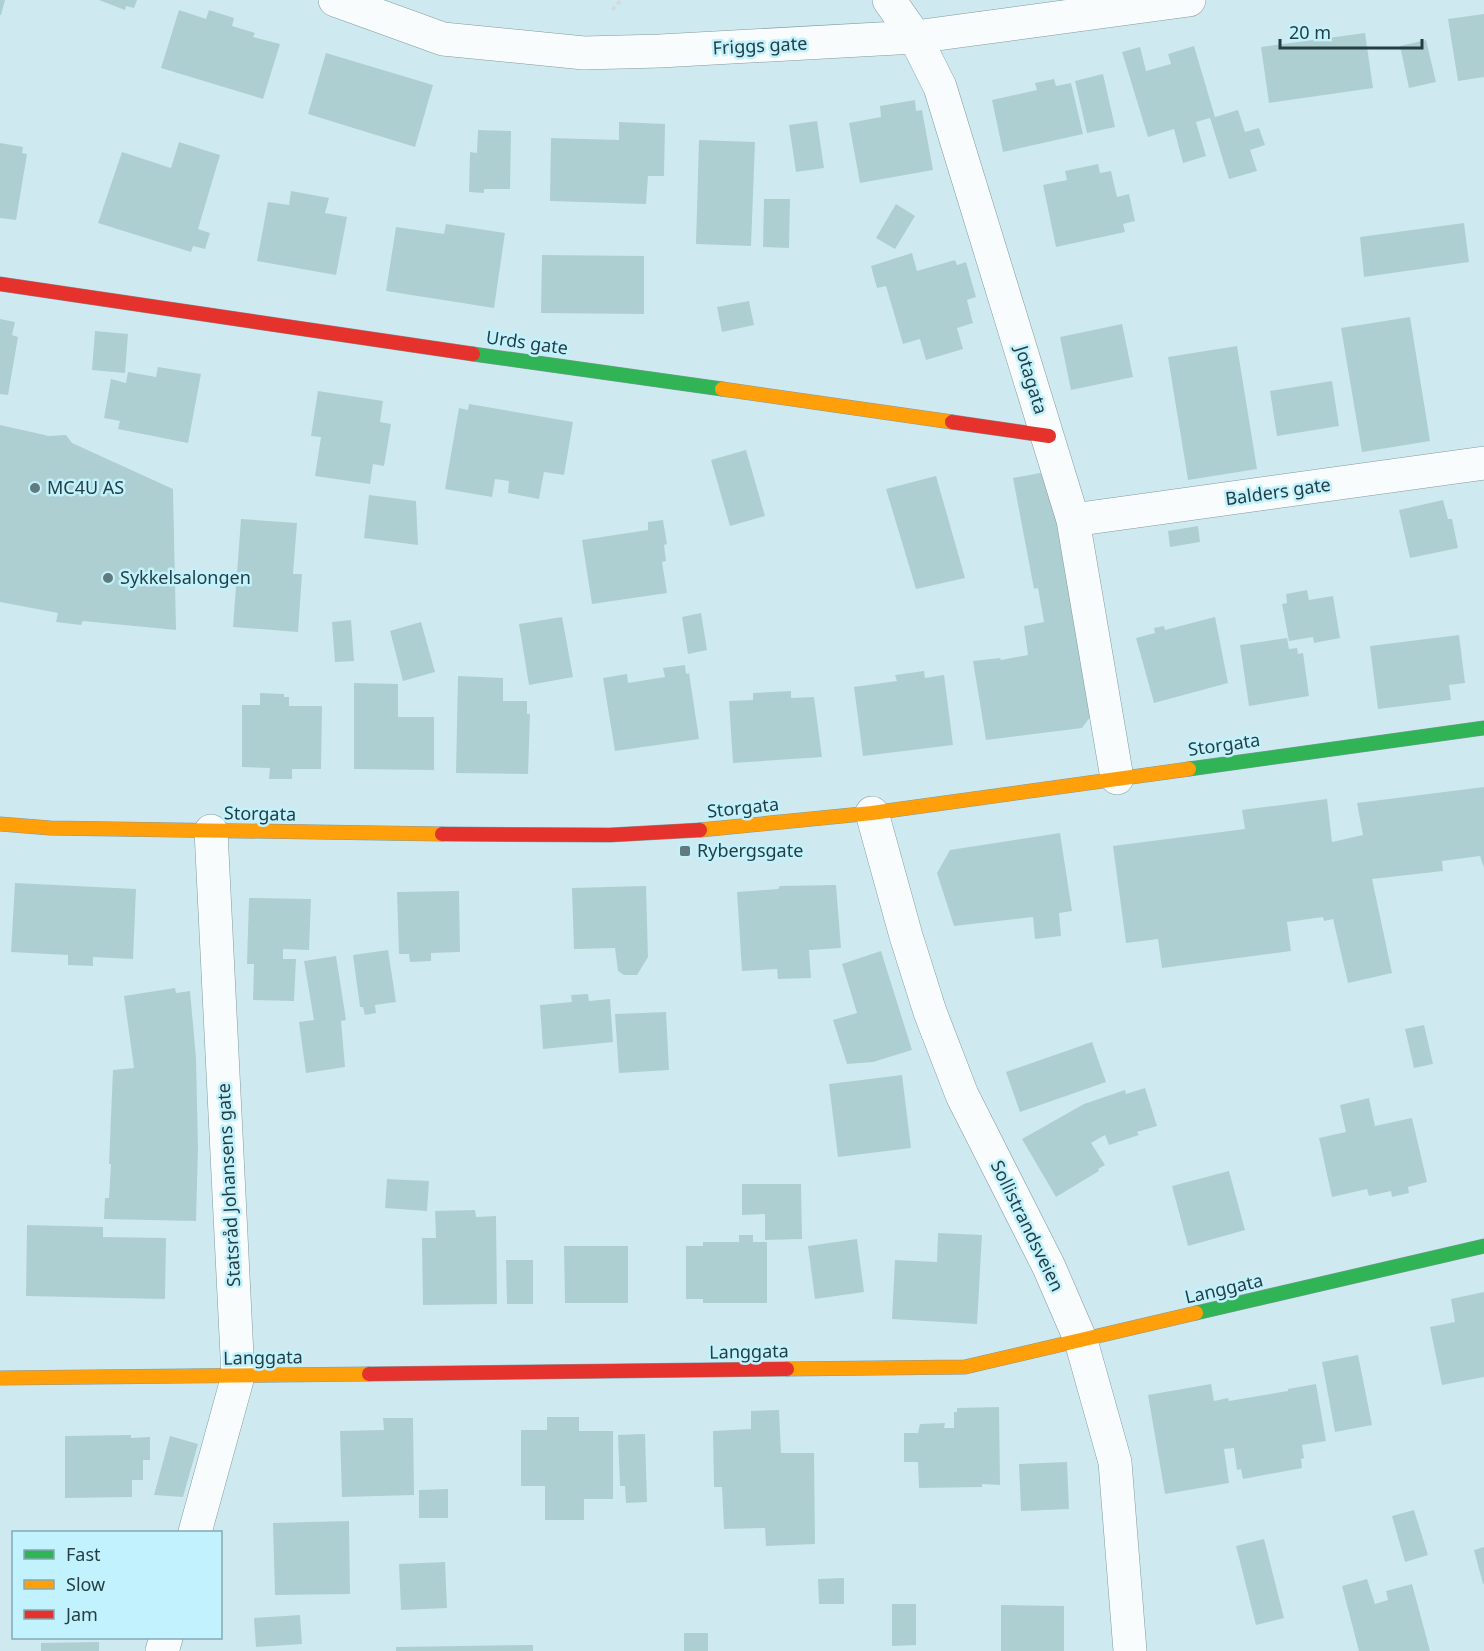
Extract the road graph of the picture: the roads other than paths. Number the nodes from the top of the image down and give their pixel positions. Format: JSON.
{"nodes":[{"id":1,"x":335,"y":0,"type":"edge"},
{"id":2,"x":889,"y":0,"type":"edge"},
{"id":3,"x":1189,"y":0,"type":"edge"},
{"id":4,"x":915,"y":37,"type":"junction"},
{"id":5,"x":0,"y":284,"type":"edge"},
{"id":6,"x":1048,"y":436,"type":"junction"},
{"id":7,"x":1484,"y":463,"type":"edge"},
{"id":8,"x":1073,"y":520,"type":"junction"},
{"id":9,"x":1484,"y":728,"type":"edge"},
{"id":10,"x":1117,"y":778,"type":"junction"},
{"id":11,"x":872,"y":813,"type":"junction"},
{"id":12,"x":0,"y":824,"type":"edge"},
{"id":13,"x":211,"y":831,"type":"junction"},
{"id":14,"x":1484,"y":1246,"type":"edge"},
{"id":15,"x":1081,"y":1341,"type":"junction"},
{"id":16,"x":238,"y":1376,"type":"junction"},
{"id":17,"x":0,"y":1378,"type":"edge"},
{"id":18,"x":196,"y":1531,"type":"edge"},
{"id":19,"x":1130,"y":1651,"type":"edge"}],
"edges":[{"from":1,"to":4,"type":"street","name":"Friggs gate"},
{"from":2,"to":4,"type":"street","name":"Jotagata"},
{"from":3,"to":4,"type":"street","name":"Friggs gate"},
{"from":4,"to":6,"type":"street","name":"Jotagata"},
{"from":5,"to":6,"type":"street","name":"Urds gate"},
{"from":6,"to":8,"type":"street","name":"Jotagata"},
{"from":7,"to":8,"type":"street","name":"Balders gate"},
{"from":8,"to":10,"type":"street","name":"Jotagata"},
{"from":9,"to":10,"type":"street","name":"Storgata"},
{"from":10,"to":11,"type":"street","name":"Storgata"},
{"from":11,"to":13,"type":"street","name":"Storgata"},
{"from":11,"to":15,"type":"street","name":"Sollistrandsveien"},
{"from":12,"to":13,"type":"street","name":"Storgata"},
{"from":13,"to":16,"type":"street","name":"Statsråd Johansens gate"},
{"from":14,"to":15,"type":"street","name":"Langgata"},
{"from":15,"to":16,"type":"street","name":"Langgata"},
{"from":15,"to":19,"type":"street","name":"Sollistrandsveien"},
{"from":16,"to":17,"type":"street","name":"Langgata"},
{"from":16,"to":18,"type":"street","name":"Statsråd Johansens gate"}]}
